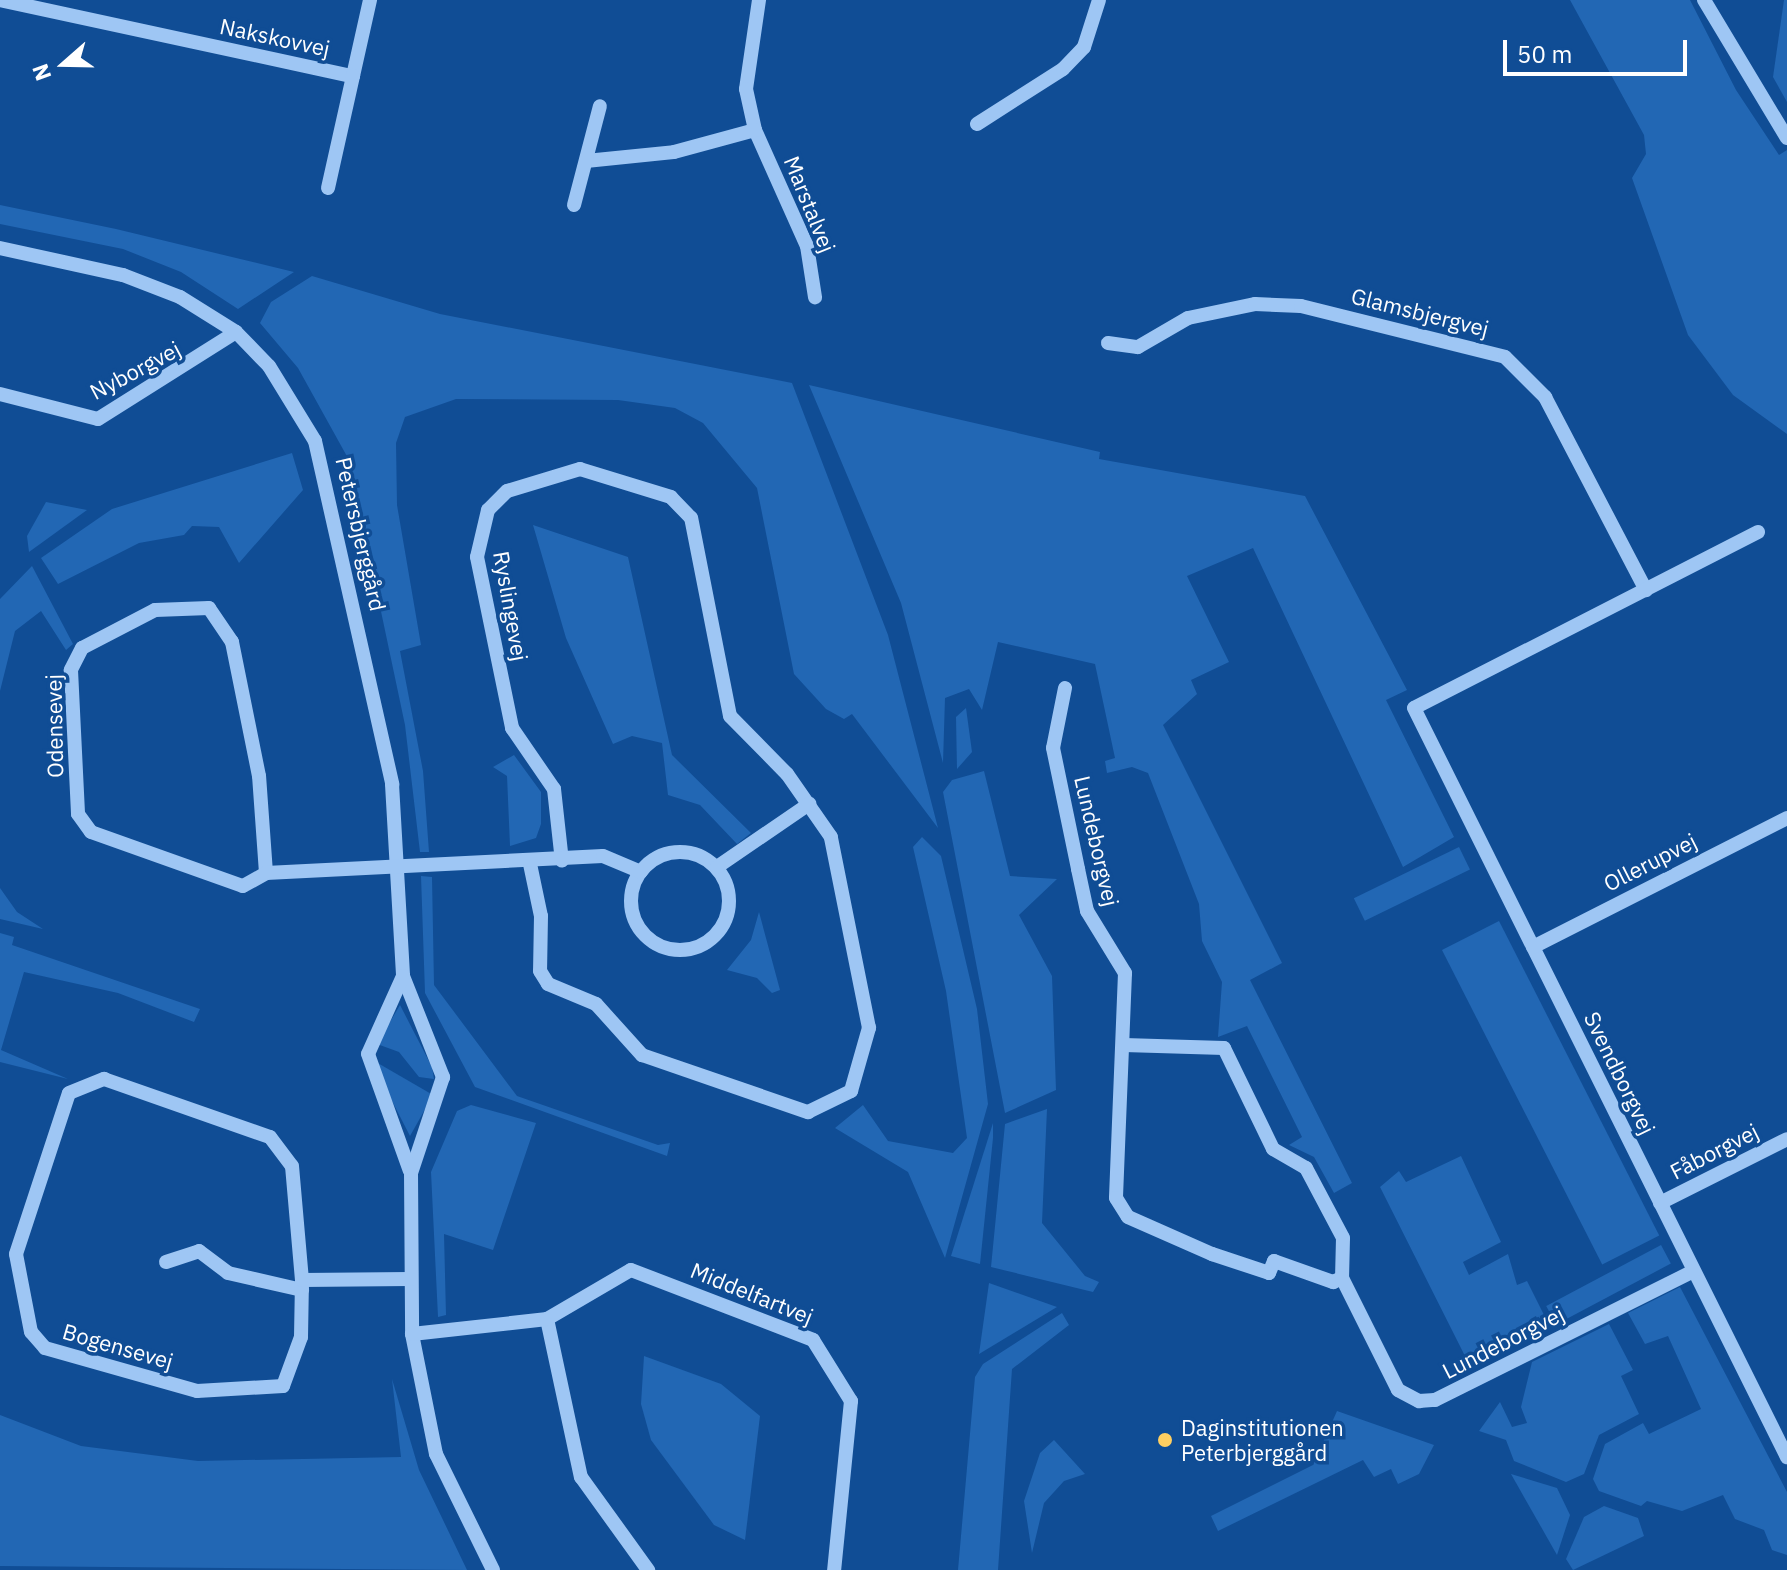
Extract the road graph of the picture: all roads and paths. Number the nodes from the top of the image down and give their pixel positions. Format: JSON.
{"nodes":[{"id":1,"x":0,"y":0,"type":"edge"},
{"id":2,"x":370,"y":0,"type":"edge"},
{"id":3,"x":759,"y":0,"type":"edge"},
{"id":4,"x":1099,"y":0,"type":"edge"},
{"id":5,"x":1704,"y":0,"type":"edge"},
{"id":6,"x":353,"y":76,"type":"junction"},
{"id":7,"x":600,"y":106,"type":"dead end"},
{"id":8,"x":977,"y":124,"type":"dead end"},
{"id":9,"x":755,"y":130,"type":"junction"},
{"id":10,"x":1787,"y":138,"type":"edge"},
{"id":11,"x":586,"y":161,"type":"junction"},
{"id":12,"x":328,"y":188,"type":"dead end"},
{"id":13,"x":574,"y":205,"type":"dead end"},
{"id":14,"x":0,"y":248,"type":"edge"},
{"id":15,"x":815,"y":297,"type":"dead end"},
{"id":16,"x":236,"y":332,"type":"junction"},
{"id":17,"x":1108,"y":343,"type":"dead end"},
{"id":18,"x":0,"y":394,"type":"edge"},
{"id":19,"x":1758,"y":532,"type":"dead end"},
{"id":20,"x":1646,"y":590,"type":"junction"},
{"id":21,"x":1065,"y":688,"type":"dead end"},
{"id":22,"x":809,"y":804,"type":"junction"},
{"id":23,"x":1787,"y":818,"type":"edge"},
{"id":24,"x":562,"y":861,"type":"junction"},
{"id":25,"x":530,"y":864,"type":"junction"},
{"id":26,"x":717,"y":867,"type":"junction"},
{"id":27,"x":398,"y":868,"type":"junction"},
{"id":28,"x":641,"y":872,"type":"junction"},
{"id":29,"x":266,"y":873,"type":"junction"},
{"id":30,"x":1533,"y":947,"type":"junction"},
{"id":31,"x":403,"y":976,"type":"junction"},
{"id":32,"x":1124,"y":1045,"type":"junction"},
{"id":33,"x":1787,"y":1139,"type":"edge"},
{"id":34,"x":411,"y":1173,"type":"junction"},
{"id":35,"x":1660,"y":1203,"type":"junction"},
{"id":36,"x":166,"y":1262,"type":"dead end"},
{"id":37,"x":1694,"y":1271,"type":"junction"},
{"id":38,"x":1342,"y":1278,"type":"junction"},
{"id":39,"x":410,"y":1279,"type":"junction"},
{"id":40,"x":302,"y":1285,"type":"junction"},
{"id":41,"x":547,"y":1319,"type":"junction"},
{"id":42,"x":412,"y":1334,"type":"junction"},
{"id":43,"x":1787,"y":1457,"type":"edge"},
{"id":44,"x":493,"y":1570,"type":"edge"},
{"id":45,"x":648,"y":1570,"type":"edge"},
{"id":46,"x":834,"y":1570,"type":"edge"}],
"edges":[{"from":1,"to":6,"type":"street","name":"Nakskovvej"},
{"from":2,"to":6,"type":"street","name":"Nakskovvej"},
{"from":3,"to":9,"type":"street","name":"Marstalvej"},
{"from":4,"to":8,"type":"street"},
{"from":5,"to":10,"type":"street"},
{"from":6,"to":12,"type":"street","name":"Nakskovvej"},
{"from":7,"to":11,"type":"street"},
{"from":9,"to":11,"type":"street"},
{"from":9,"to":15,"type":"street","name":"Marstalvej"},
{"from":11,"to":13,"type":"street"},
{"from":14,"to":16,"type":"street","name":"Petersbjerggård"},
{"from":16,"to":18,"type":"street","name":"Nyborgvej"},
{"from":16,"to":27,"type":"street","name":"Petersbjerggård"},
{"from":17,"to":20,"type":"street","name":"Glamsbjergvej"},
{"from":19,"to":20,"type":"street"},
{"from":20,"to":30,"type":"street","name":"Svendborgvej"},
{"from":21,"to":32,"type":"street","name":"Lundeborgvej"},
{"from":22,"to":24,"type":"street","name":"Ryslingevej"},
{"from":22,"to":25,"type":"street","name":"Ryslingevej"},
{"from":22,"to":26,"type":"street"},
{"from":23,"to":30,"type":"street","name":"Ollerupvej"},
{"from":24,"to":25,"type":"street"},
{"from":24,"to":28,"type":"street"},
{"from":25,"to":27,"type":"street"},
{"from":26,"to":28,"type":"street"},
{"from":26,"to":28,"type":"street"},
{"from":27,"to":29,"type":"street","name":"Odensevej"},
{"from":27,"to":31,"type":"street","name":"Petersbjerggård"},
{"from":29,"to":29,"type":"street","name":"Odensevej"},
{"from":30,"to":35,"type":"street","name":"Svendborgvej"},
{"from":31,"to":34,"type":"street","name":"Petersbjerggård"},
{"from":31,"to":34,"type":"street","name":"Petersbjerggård"},
{"from":32,"to":38,"type":"street","name":"Lundeborgvej"},
{"from":32,"to":38,"type":"street","name":"Lundeborgvej"},
{"from":33,"to":35,"type":"street","name":"Fåborgvej"},
{"from":34,"to":39,"type":"street","name":"Petersbjerggård"},
{"from":35,"to":37,"type":"street","name":"Svendborgvej"},
{"from":36,"to":40,"type":"street"},
{"from":37,"to":38,"type":"street","name":"Lundeborgvej"},
{"from":37,"to":43,"type":"street","name":"Svendborgvej"},
{"from":39,"to":40,"type":"street"},
{"from":39,"to":42,"type":"street","name":"Petersbjerggård"},
{"from":40,"to":40,"type":"street","name":"Bogensevej"},
{"from":41,"to":42,"type":"street"},
{"from":41,"to":45,"type":"street"},
{"from":41,"to":46,"type":"street","name":"Middelfartvej"},
{"from":42,"to":44,"type":"street","name":"Petersbjerggård"}]}
